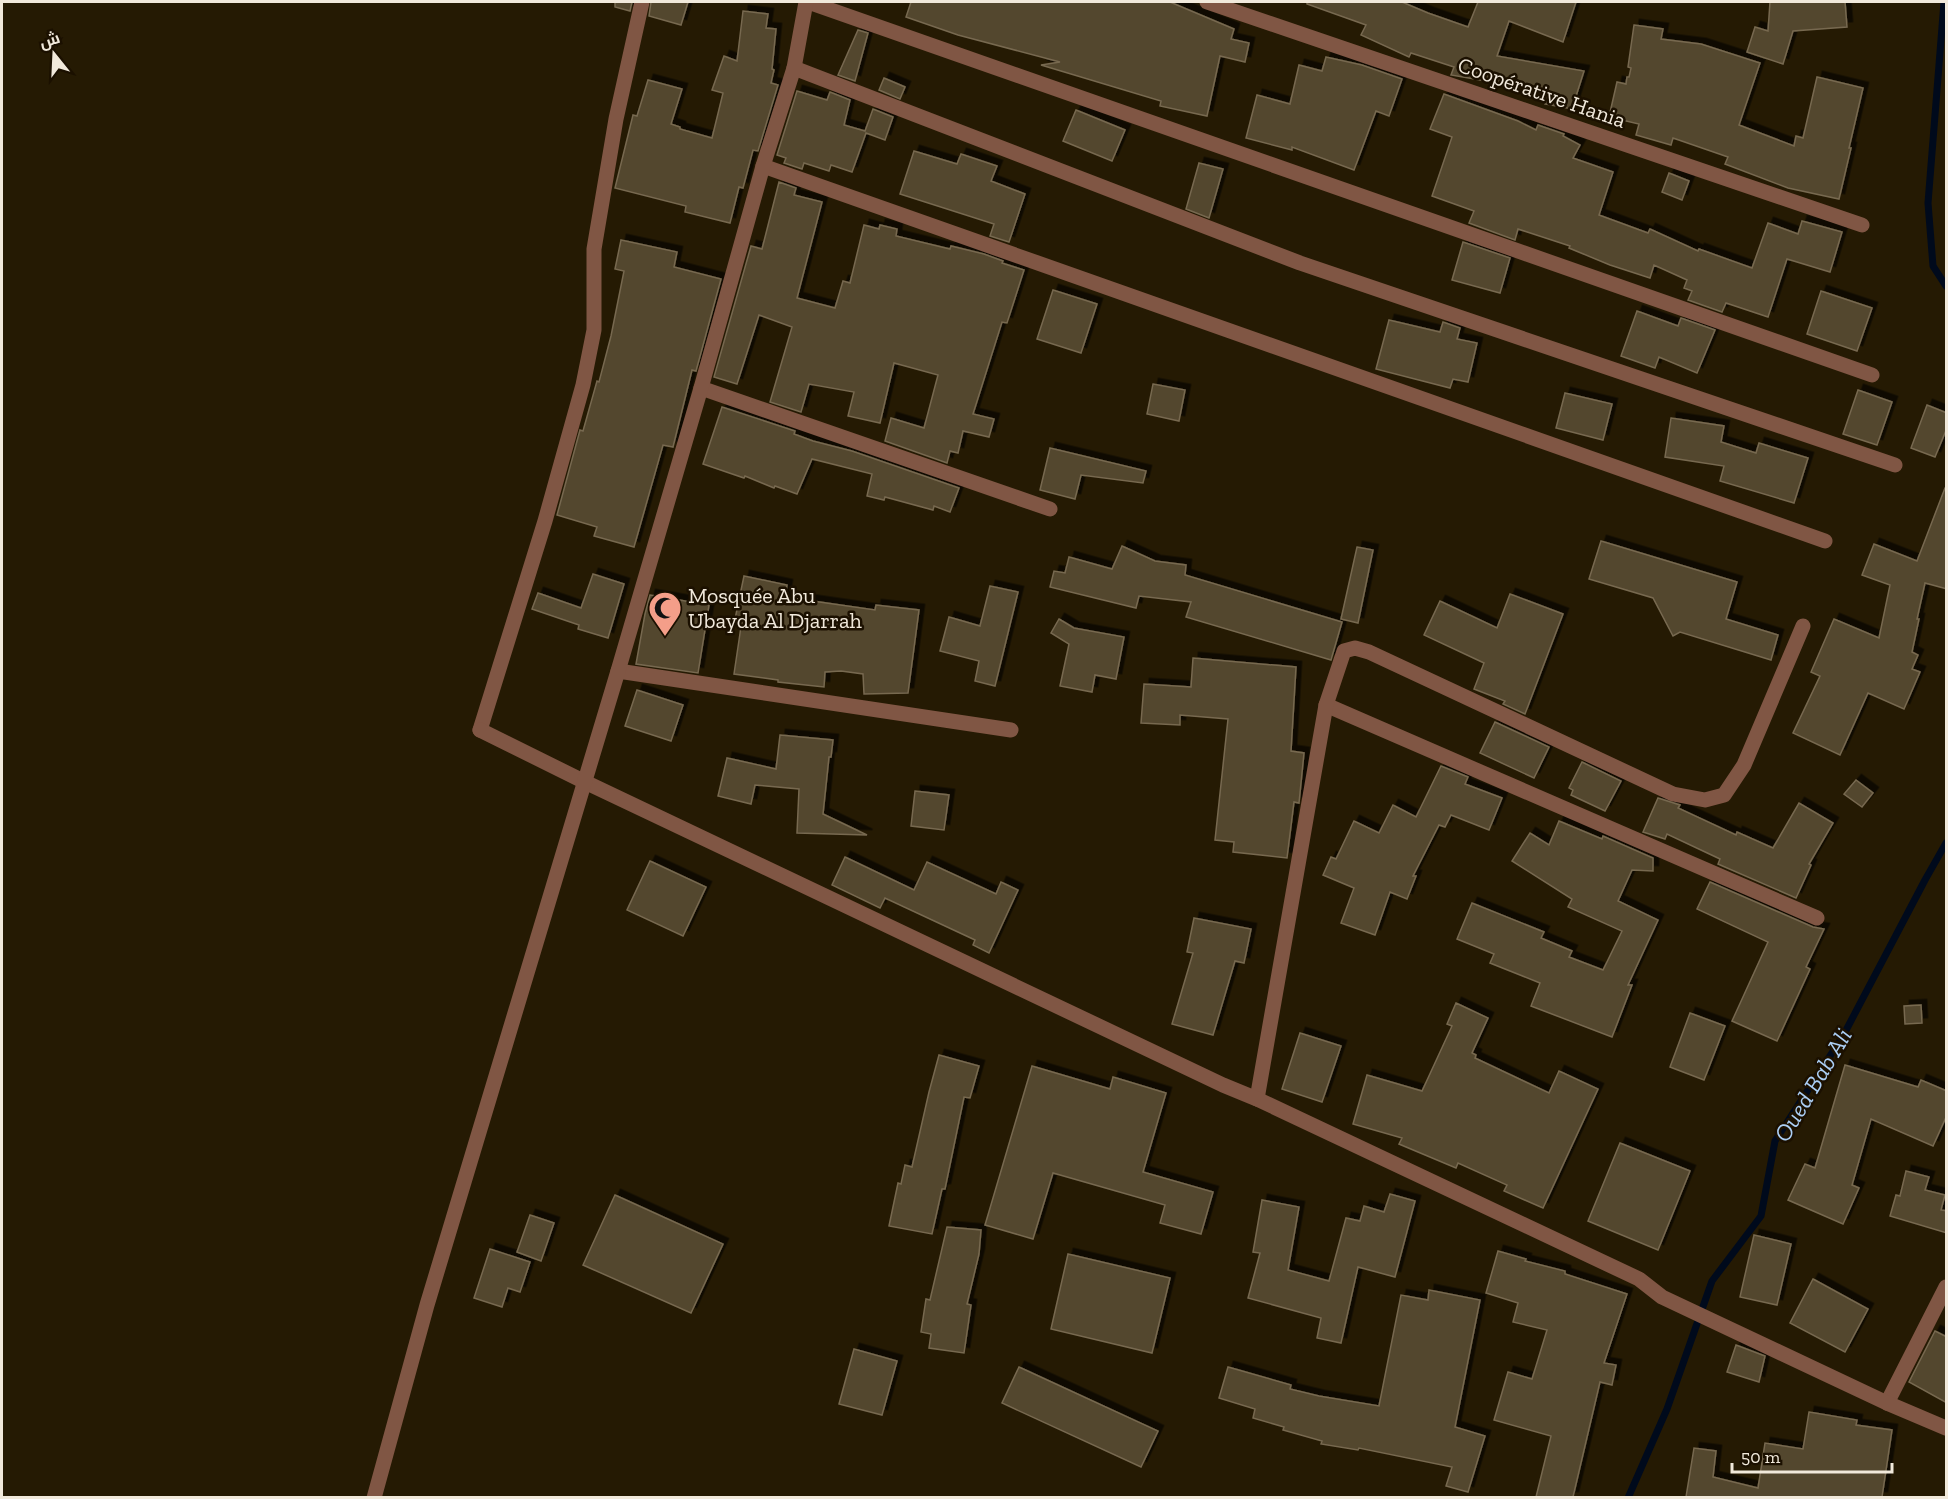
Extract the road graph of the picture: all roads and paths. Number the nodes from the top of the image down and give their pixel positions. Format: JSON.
{"nodes":[{"id":1,"x":642,"y":2,"type":"edge"},
{"id":2,"x":807,"y":2,"type":"edge"},
{"id":3,"x":1207,"y":2,"type":"edge"},
{"id":4,"x":794,"y":68,"type":"junction"},
{"id":5,"x":763,"y":166,"type":"junction"},
{"id":6,"x":1862,"y":225,"type":"dead end"},
{"id":7,"x":1872,"y":375,"type":"dead end"},
{"id":8,"x":701,"y":388,"type":"junction"},
{"id":9,"x":1895,"y":465,"type":"dead end"},
{"id":10,"x":1050,"y":509,"type":"dead end"},
{"id":11,"x":1825,"y":541,"type":"dead end"},
{"id":12,"x":1803,"y":626,"type":"dead end"},
{"id":13,"x":618,"y":671,"type":"junction"},
{"id":14,"x":1326,"y":705,"type":"junction"},
{"id":15,"x":1011,"y":730,"type":"dead end"},
{"id":16,"x":585,"y":782,"type":"junction"},
{"id":17,"x":1816,"y":918,"type":"dead end"},
{"id":18,"x":1257,"y":1099,"type":"junction"},
{"id":19,"x":1947,"y":1287,"type":"edge"},
{"id":20,"x":1887,"y":1403,"type":"junction"},
{"id":21,"x":1947,"y":1428,"type":"edge"},
{"id":22,"x":374,"y":1497,"type":"edge"}],
"edges":[{"from":1,"to":16,"type":"street"},
{"from":2,"to":4,"type":"street"},
{"from":2,"to":7,"type":"street"},
{"from":3,"to":6,"type":"street","name":"Coopérative Hania"},
{"from":4,"to":5,"type":"street"},
{"from":4,"to":9,"type":"street"},
{"from":5,"to":8,"type":"street"},
{"from":5,"to":11,"type":"street"},
{"from":8,"to":10,"type":"street"},
{"from":8,"to":13,"type":"street"},
{"from":12,"to":14,"type":"street"},
{"from":13,"to":15,"type":"street"},
{"from":13,"to":16,"type":"street"},
{"from":14,"to":17,"type":"street"},
{"from":14,"to":18,"type":"street"},
{"from":16,"to":18,"type":"street"},
{"from":16,"to":22,"type":"street"},
{"from":18,"to":20,"type":"street"},
{"from":19,"to":20,"type":"street"},
{"from":20,"to":21,"type":"street"}]}
